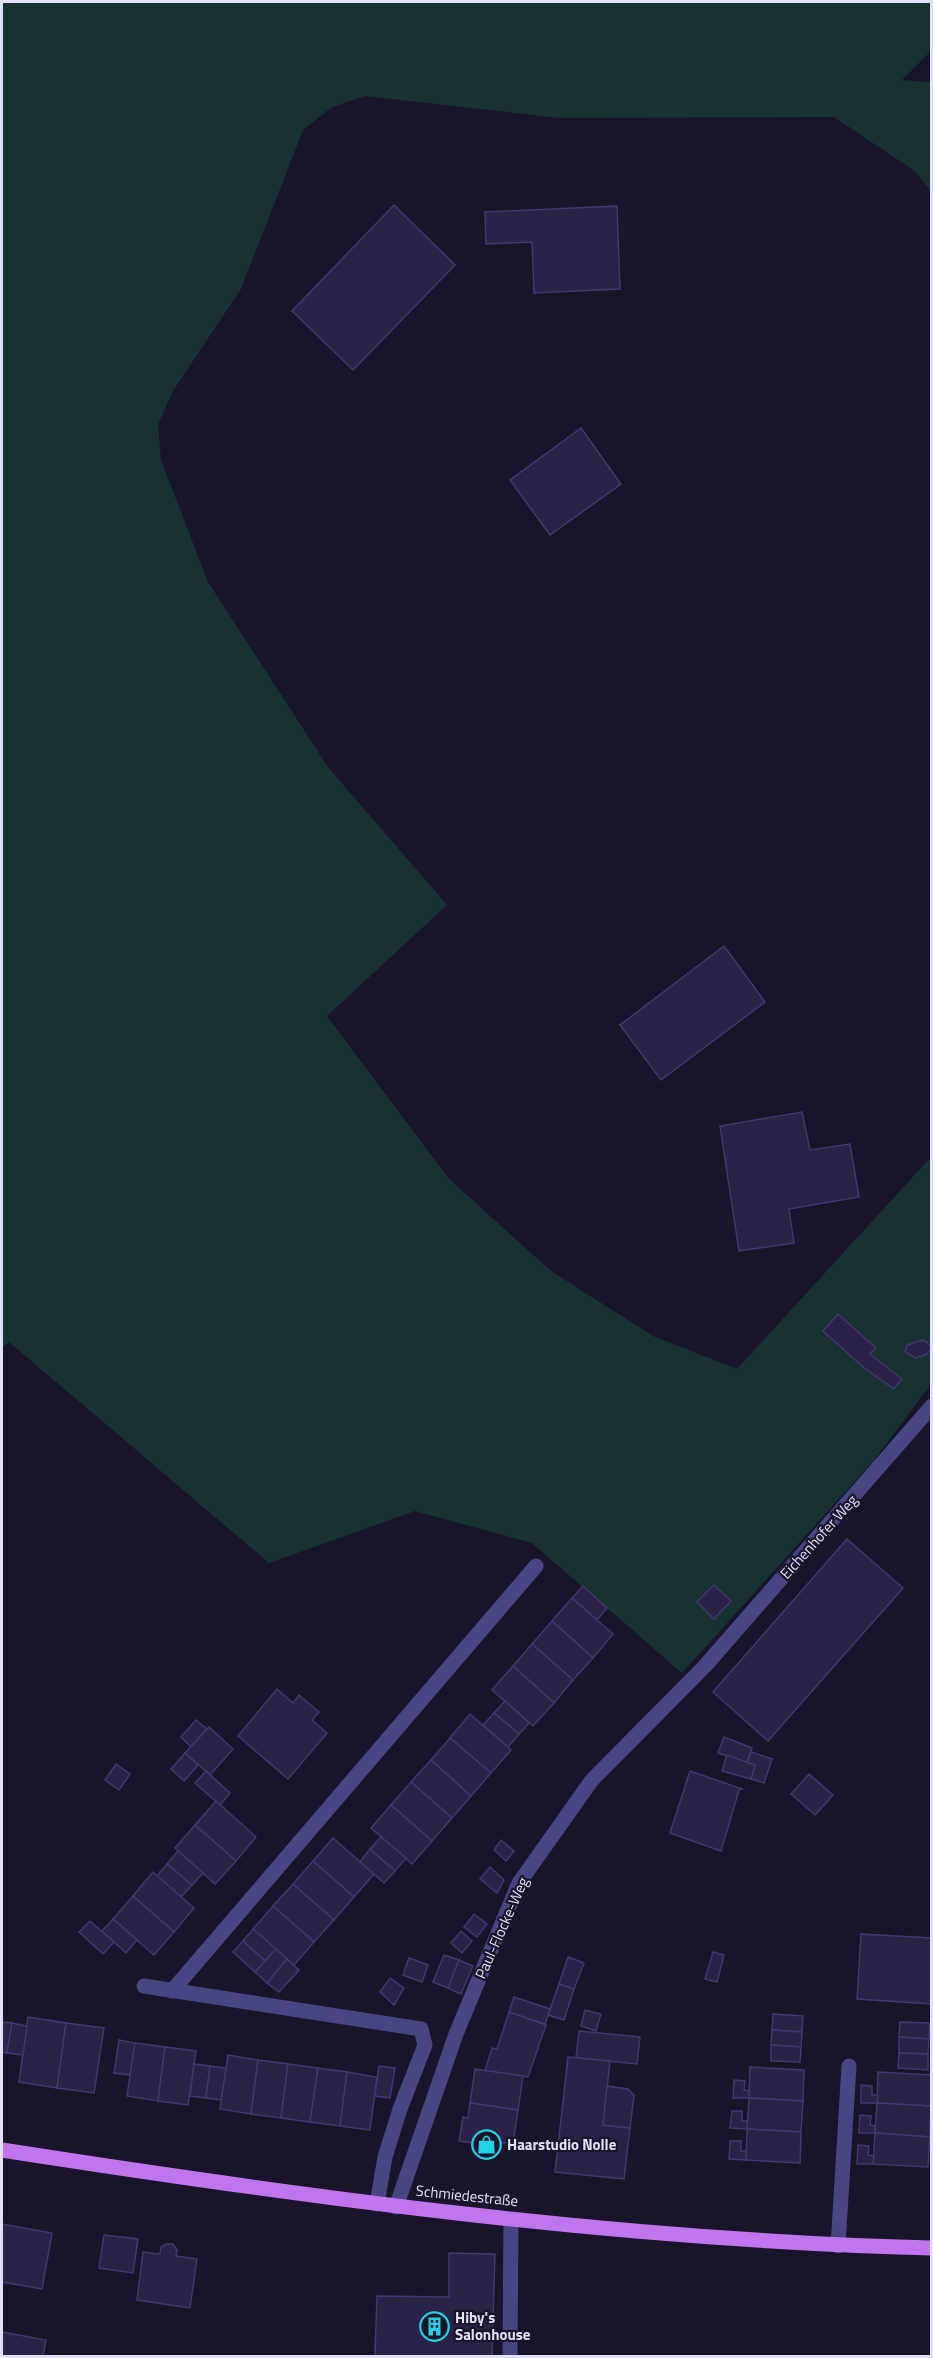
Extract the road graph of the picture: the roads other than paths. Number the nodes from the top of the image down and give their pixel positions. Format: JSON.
{"nodes":[{"id":1,"x":932,"y":1406,"type":"edge"},
{"id":2,"x":536,"y":1566,"type":"dead end"},
{"id":3,"x":705,"y":1666,"type":"joint"},
{"id":4,"x":144,"y":1986,"type":"dead end"},
{"id":5,"x":172,"y":1991,"type":"junction"},
{"id":6,"x":849,"y":2066,"type":"dead end"},
{"id":7,"x":2,"y":2150,"type":"edge"},
{"id":8,"x":377,"y":2204,"type":"junction"},
{"id":9,"x":396,"y":2207,"type":"junction"},
{"id":10,"x":511,"y":2220,"type":"junction"},
{"id":11,"x":838,"y":2246,"type":"junction"},
{"id":12,"x":932,"y":2248,"type":"edge"},
{"id":13,"x":510,"y":2356,"type":"edge"}],
"edges":[{"from":1,"to":3,"type":"street","name":"Eichenhofer Weg"},
{"from":2,"to":5,"type":"street"},
{"from":3,"to":9,"type":"street","name":"Paul-Flocke-Weg"},
{"from":4,"to":5,"type":"street"},
{"from":5,"to":8,"type":"street"},
{"from":6,"to":11,"type":"street"},
{"from":7,"to":8,"type":"main road","name":"Schmiedestraße"},
{"from":8,"to":9,"type":"main road","name":"Schmiedestraße"},
{"from":9,"to":10,"type":"main road","name":"Schmiedestraße"},
{"from":10,"to":11,"type":"main road","name":"Schmiedestraße"},
{"from":10,"to":13,"type":"street"},
{"from":11,"to":12,"type":"main road","name":"Schmiedestraße"}]}
